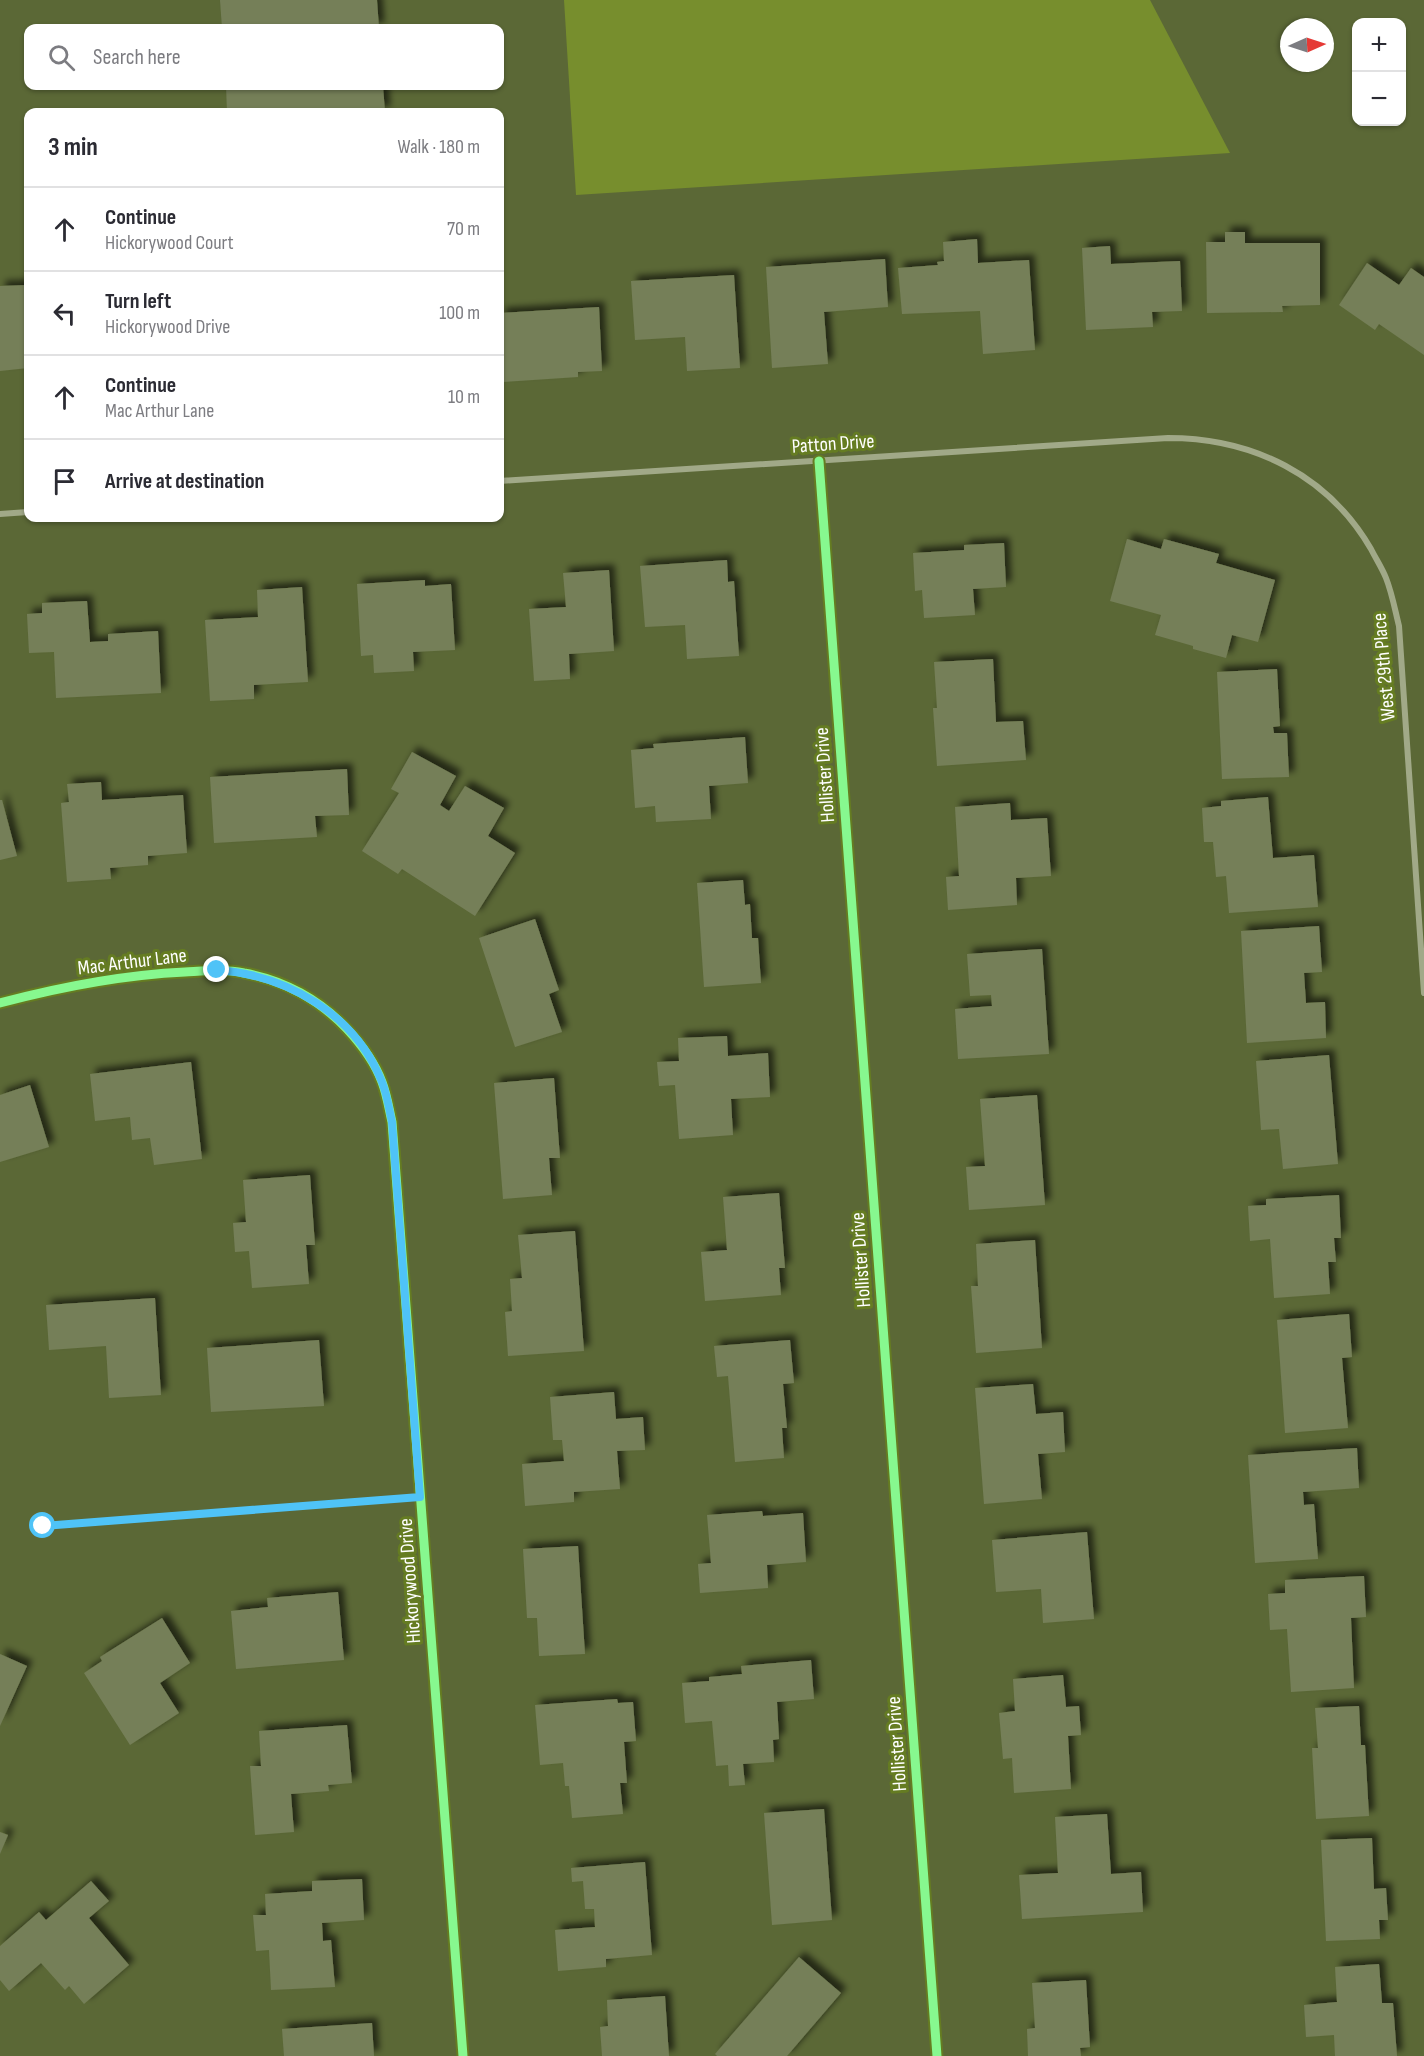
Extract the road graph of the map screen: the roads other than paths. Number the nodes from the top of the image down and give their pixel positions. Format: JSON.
{"nodes":[{"id":1,"x":1168,"y":438,"type":"joint"},
{"id":2,"x":819,"y":461,"type":"junction"},
{"id":3,"x":504,"y":481,"type":"edge"},
{"id":4,"x":24,"y":512,"type":"edge"},
{"id":5,"x":0,"y":514,"type":"edge"},
{"id":6,"x":269,"y":979,"type":"joint"},
{"id":7,"x":1424,"y":993,"type":"edge"},
{"id":8,"x":0,"y":1003,"type":"edge"},
{"id":9,"x":420,"y":1497,"type":"junction"},
{"id":10,"x":43,"y":1526,"type":"dead end"},
{"id":11,"x":463,"y":2056,"type":"edge"},
{"id":12,"x":937,"y":2056,"type":"edge"}],
"edges":[{"from":1,"to":2,"type":"street","name":"Patton Drive"},
{"from":1,"to":7,"type":"street","name":"West 29th Place"},
{"from":2,"to":3,"type":"street","name":"Patton Drive"},
{"from":2,"to":12,"type":"street","name":"Hollister Drive"},
{"from":4,"to":5,"type":"street"},
{"from":6,"to":8,"type":"street","name":"Mac Arthur Lane"},
{"from":6,"to":9,"type":"street","name":"Hickorywood Drive"},
{"from":9,"to":10,"type":"street"},
{"from":9,"to":11,"type":"street","name":"Hickorywood Drive"}]}
